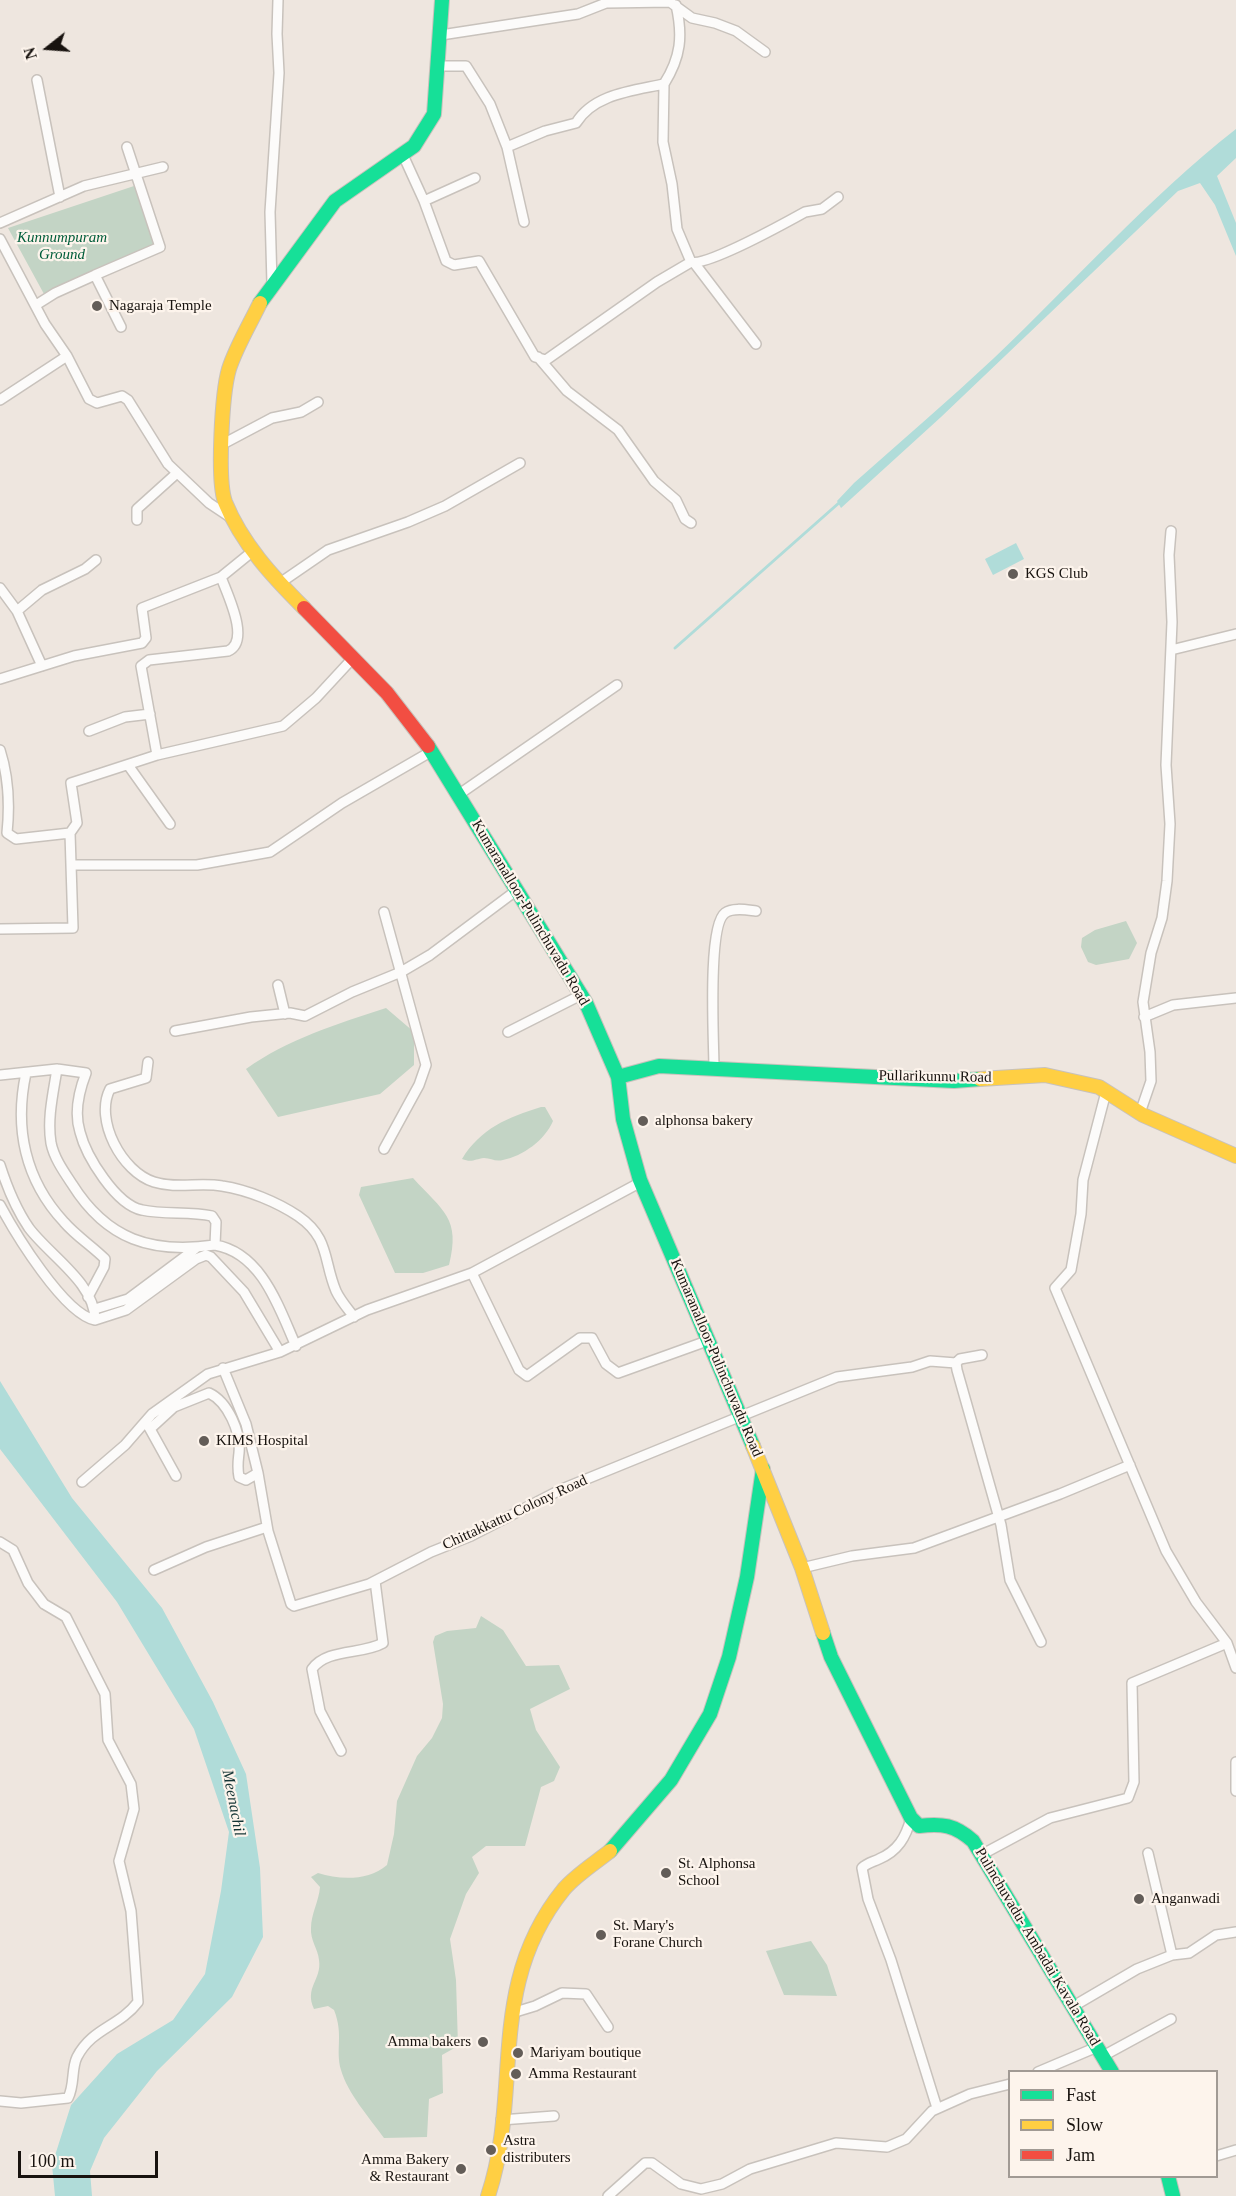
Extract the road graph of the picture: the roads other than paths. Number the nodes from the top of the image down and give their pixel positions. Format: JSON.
{"nodes":[{"id":1,"x":278,"y":0,"type":"edge"},
{"id":2,"x":442,"y":0,"type":"edge"},
{"id":3,"x":607,"y":2,"type":"edge"},
{"id":4,"x":676,"y":5,"type":"junction"},
{"id":5,"x":441,"y":35,"type":"junction"},
{"id":6,"x":765,"y":52,"type":"dead end"},
{"id":7,"x":438,"y":66,"type":"junction"},
{"id":8,"x":37,"y":80,"type":"dead end"},
{"id":9,"x":664,"y":84,"type":"junction"},
{"id":10,"x":127,"y":147,"type":"dead end"},
{"id":11,"x":507,"y":147,"type":"junction"},
{"id":12,"x":403,"y":155,"type":"junction"},
{"id":13,"x":163,"y":167,"type":"dead end"},
{"id":14,"x":135,"y":175,"type":"junction"},
{"id":15,"x":475,"y":178,"type":"dead end"},
{"id":16,"x":60,"y":197,"type":"junction"},
{"id":17,"x":838,"y":197,"type":"dead end"},
{"id":18,"x":424,"y":201,"type":"junction"},
{"id":19,"x":524,"y":222,"type":"dead end"},
{"id":20,"x":0,"y":223,"type":"edge"},
{"id":21,"x":0,"y":239,"type":"edge"},
{"id":22,"x":693,"y":263,"type":"junction"},
{"id":23,"x":95,"y":275,"type":"junction"},
{"id":24,"x":272,"y":284,"type":"junction"},
{"id":25,"x":36,"y":305,"type":"junction"},
{"id":26,"x":121,"y":327,"type":"dead end"},
{"id":27,"x":756,"y":344,"type":"dead end"},
{"id":28,"x":67,"y":356,"type":"junction"},
{"id":29,"x":538,"y":357,"type":"junction"},
{"id":30,"x":0,"y":400,"type":"edge"},
{"id":31,"x":318,"y":402,"type":"dead end"},
{"id":32,"x":221,"y":445,"type":"junction"},
{"id":33,"x":520,"y":463,"type":"dead end"},
{"id":34,"x":177,"y":473,"type":"junction"},
{"id":35,"x":233,"y":519,"type":"junction"},
{"id":36,"x":137,"y":520,"type":"dead end"},
{"id":37,"x":691,"y":523,"type":"dead end"},
{"id":38,"x":1171,"y":531,"type":"dead end"},
{"id":39,"x":253,"y":551,"type":"junction"},
{"id":40,"x":96,"y":560,"type":"dead end"},
{"id":41,"x":221,"y":577,"type":"junction"},
{"id":42,"x":280,"y":583,"type":"junction"},
{"id":43,"x":0,"y":588,"type":"edge"},
{"id":44,"x":17,"y":611,"type":"junction"},
{"id":45,"x":1236,"y":634,"type":"edge"},
{"id":46,"x":142,"y":643,"type":"junction"},
{"id":47,"x":1171,"y":650,"type":"junction"},
{"id":48,"x":353,"y":658,"type":"junction"},
{"id":49,"x":142,"y":664,"type":"junction"},
{"id":50,"x":42,"y":666,"type":"junction"},
{"id":51,"x":0,"y":679,"type":"edge"},
{"id":52,"x":617,"y":685,"type":"dead end"},
{"id":53,"x":150,"y":714,"type":"junction"},
{"id":54,"x":88,"y":731,"type":"dead end"},
{"id":55,"x":0,"y":750,"type":"edge"},
{"id":56,"x":432,"y":751,"type":"junction"},
{"id":57,"x":157,"y":755,"type":"junction"},
{"id":58,"x":128,"y":765,"type":"junction"},
{"id":59,"x":458,"y":795,"type":"junction"},
{"id":60,"x":170,"y":824,"type":"dead end"},
{"id":61,"x":70,"y":833,"type":"junction"},
{"id":62,"x":71,"y":865,"type":"junction"},
{"id":63,"x":517,"y":890,"type":"junction"},
{"id":64,"x":756,"y":911,"type":"dead end"},
{"id":65,"x":384,"y":912,"type":"dead end"},
{"id":66,"x":0,"y":929,"type":"edge"},
{"id":67,"x":401,"y":972,"type":"junction"},
{"id":68,"x":278,"y":985,"type":"dead end"},
{"id":69,"x":581,"y":996,"type":"junction"},
{"id":70,"x":1236,"y":998,"type":"edge"},
{"id":71,"x":285,"y":1014,"type":"junction"},
{"id":72,"x":1144,"y":1017,"type":"junction"},
{"id":73,"x":175,"y":1031,"type":"dead end"},
{"id":74,"x":508,"y":1032,"type":"dead end"},
{"id":75,"x":148,"y":1062,"type":"dead end"},
{"id":76,"x":714,"y":1069,"type":"junction"},
{"id":77,"x":57,"y":1070,"type":"junction"},
{"id":78,"x":26,"y":1073,"type":"junction"},
{"id":79,"x":0,"y":1075,"type":"edge"},
{"id":80,"x":618,"y":1077,"type":"junction"},
{"id":81,"x":1106,"y":1092,"type":"junction"},
{"id":82,"x":1140,"y":1113,"type":"junction"},
{"id":83,"x":384,"y":1149,"type":"dead end"},
{"id":84,"x":1236,"y":1156,"type":"edge"},
{"id":85,"x":0,"y":1165,"type":"edge"},
{"id":86,"x":641,"y":1182,"type":"junction"},
{"id":87,"x":0,"y":1205,"type":"edge"},
{"id":88,"x":215,"y":1245,"type":"junction"},
{"id":89,"x":195,"y":1249,"type":"junction"},
{"id":90,"x":472,"y":1274,"type":"junction"},
{"id":91,"x":87,"y":1297,"type":"junction"},
{"id":92,"x":95,"y":1309,"type":"junction"},
{"id":93,"x":354,"y":1317,"type":"junction"},
{"id":94,"x":95,"y":1320,"type":"junction"},
{"id":95,"x":707,"y":1341,"type":"junction"},
{"id":96,"x":296,"y":1346,"type":"junction"},
{"id":97,"x":280,"y":1352,"type":"junction"},
{"id":98,"x":982,"y":1355,"type":"dead end"},
{"id":99,"x":956,"y":1363,"type":"junction"},
{"id":100,"x":223,"y":1368,"type":"junction"},
{"id":101,"x":738,"y":1416,"type":"junction"},
{"id":102,"x":147,"y":1425,"type":"junction"},
{"id":103,"x":1130,"y":1465,"type":"junction"},
{"id":104,"x":763,"y":1467,"type":"junction"},
{"id":105,"x":258,"y":1473,"type":"junction"},
{"id":106,"x":176,"y":1476,"type":"dead end"},
{"id":107,"x":82,"y":1482,"type":"dead end"},
{"id":108,"x":997,"y":1515,"type":"junction"},
{"id":109,"x":267,"y":1527,"type":"junction"},
{"id":110,"x":0,"y":1542,"type":"edge"},
{"id":111,"x":802,"y":1568,"type":"junction"},
{"id":112,"x":154,"y":1570,"type":"dead end"},
{"id":113,"x":375,"y":1581,"type":"junction"},
{"id":114,"x":1041,"y":1642,"type":"dead end"},
{"id":115,"x":1227,"y":1643,"type":"junction"},
{"id":116,"x":1236,"y":1668,"type":"edge"},
{"id":117,"x":341,"y":1751,"type":"dead end"},
{"id":118,"x":1236,"y":1762,"type":"edge"},
{"id":119,"x":1236,"y":1791,"type":"edge"},
{"id":120,"x":911,"y":1818,"type":"junction"},
{"id":121,"x":1148,"y":1853,"type":"dead end"},
{"id":122,"x":981,"y":1855,"type":"junction"},
{"id":123,"x":1236,"y":1932,"type":"edge"},
{"id":124,"x":1172,"y":1955,"type":"junction"},
{"id":125,"x":1072,"y":2007,"type":"junction"},
{"id":126,"x":512,"y":2013,"type":"junction"},
{"id":127,"x":1171,"y":2019,"type":"dead end"},
{"id":128,"x":608,"y":2027,"type":"dead end"},
{"id":129,"x":1100,"y":2051,"type":"junction"},
{"id":130,"x":1044,"y":2070,"type":"edge"},
{"id":131,"x":1111,"y":2070,"type":"edge"},
{"id":132,"x":1008,"y":2084,"type":"edge"},
{"id":133,"x":0,"y":2101,"type":"edge"},
{"id":134,"x":937,"y":2108,"type":"junction"},
{"id":135,"x":554,"y":2116,"type":"dead end"},
{"id":136,"x":501,"y":2120,"type":"junction"},
{"id":137,"x":1236,"y":2150,"type":"edge"},
{"id":138,"x":1218,"y":2155,"type":"edge"},
{"id":139,"x":1168,"y":2178,"type":"edge"},
{"id":140,"x":488,"y":2196,"type":"edge"},
{"id":141,"x":609,"y":2196,"type":"edge"},
{"id":142,"x":1173,"y":2196,"type":"edge"}],
"edges":[{"from":1,"to":24,"type":"street"},
{"from":2,"to":5,"type":"main road","name":"Kumaranalloor-Pulinchuvadu Road"},
{"from":3,"to":4,"type":"street"},
{"from":3,"to":5,"type":"street"},
{"from":4,"to":6,"type":"street"},
{"from":4,"to":9,"type":"street"},
{"from":5,"to":7,"type":"main road","name":"Kumaranalloor-Pulinchuvadu Road"},
{"from":7,"to":11,"type":"street"},
{"from":7,"to":12,"type":"main road","name":"Kumaranalloor-Pulinchuvadu Road"},
{"from":8,"to":16,"type":"street"},
{"from":9,"to":11,"type":"street"},
{"from":9,"to":22,"type":"street"},
{"from":10,"to":14,"type":"street"},
{"from":11,"to":19,"type":"street"},
{"from":12,"to":18,"type":"street"},
{"from":12,"to":24,"type":"main road","name":"Kumaranalloor-Pulinchuvadu Road"},
{"from":13,"to":14,"type":"street"},
{"from":14,"to":16,"type":"street"},
{"from":14,"to":23,"type":"street"},
{"from":15,"to":18,"type":"street"},
{"from":16,"to":20,"type":"street"},
{"from":17,"to":22,"type":"street"},
{"from":18,"to":29,"type":"street"},
{"from":21,"to":25,"type":"street"},
{"from":22,"to":27,"type":"street"},
{"from":22,"to":29,"type":"street"},
{"from":23,"to":25,"type":"street"},
{"from":23,"to":26,"type":"street"},
{"from":24,"to":32,"type":"main road","name":"Kumaranalloor-Pulinchuvadu Road"},
{"from":25,"to":28,"type":"street"},
{"from":28,"to":30,"type":"street"},
{"from":28,"to":34,"type":"street"},
{"from":29,"to":37,"type":"street"},
{"from":31,"to":32,"type":"street"},
{"from":32,"to":35,"type":"main road","name":"Kumaranalloor-Pulinchuvadu Road"},
{"from":33,"to":42,"type":"street"},
{"from":34,"to":35,"type":"street"},
{"from":34,"to":36,"type":"street"},
{"from":35,"to":39,"type":"main road","name":"Kumaranalloor-Pulinchuvadu Road"},
{"from":38,"to":47,"type":"street"},
{"from":39,"to":41,"type":"street"},
{"from":39,"to":42,"type":"main road","name":"Kumaranalloor-Pulinchuvadu Road"},
{"from":40,"to":44,"type":"street"},
{"from":41,"to":46,"type":"street"},
{"from":41,"to":49,"type":"street"},
{"from":42,"to":48,"type":"main road","name":"Kumaranalloor-Pulinchuvadu Road"},
{"from":43,"to":44,"type":"street"},
{"from":44,"to":50,"type":"street"},
{"from":45,"to":47,"type":"street"},
{"from":46,"to":49,"type":"street"},
{"from":46,"to":50,"type":"street"},
{"from":47,"to":72,"type":"street"},
{"from":48,"to":56,"type":"main road","name":"Kumaranalloor-Pulinchuvadu Road"},
{"from":48,"to":57,"type":"street"},
{"from":49,"to":53,"type":"street"},
{"from":50,"to":51,"type":"street"},
{"from":52,"to":59,"type":"street"},
{"from":53,"to":54,"type":"street"},
{"from":53,"to":57,"type":"street"},
{"from":55,"to":61,"type":"street"},
{"from":56,"to":59,"type":"main road","name":"Kumaranalloor-Pulinchuvadu Road"},
{"from":56,"to":62,"type":"street"},
{"from":57,"to":58,"type":"street"},
{"from":58,"to":60,"type":"street"},
{"from":58,"to":61,"type":"street"},
{"from":59,"to":63,"type":"main road","name":"Kumaranalloor-Pulinchuvadu Road"},
{"from":61,"to":62,"type":"street"},
{"from":62,"to":66,"type":"street"},
{"from":63,"to":67,"type":"street"},
{"from":63,"to":69,"type":"main road","name":"Kumaranalloor-Pulinchuvadu Road"},
{"from":64,"to":76,"type":"street"},
{"from":65,"to":67,"type":"street"},
{"from":67,"to":71,"type":"street"},
{"from":67,"to":83,"type":"street"},
{"from":68,"to":71,"type":"street"},
{"from":69,"to":74,"type":"street"},
{"from":69,"to":80,"type":"main road","name":"Kumaranalloor-Pulinchuvadu Road"},
{"from":70,"to":72,"type":"street"},
{"from":71,"to":73,"type":"street"},
{"from":72,"to":82,"type":"street"},
{"from":75,"to":93,"type":"street"},
{"from":76,"to":80,"type":"main road","name":"Pullarikunnu Road"},
{"from":76,"to":81,"type":"main road","name":"Pullarikunnu Road"},
{"from":77,"to":78,"type":"street"},
{"from":77,"to":88,"type":"street"},
{"from":77,"to":89,"type":"street"},
{"from":78,"to":79,"type":"street"},
{"from":78,"to":91,"type":"street"},
{"from":80,"to":86,"type":"main road","name":"Kumaranalloor-Pulinchuvadu Road"},
{"from":81,"to":82,"type":"main road","name":"Pullarikunnu Road"},
{"from":81,"to":103,"type":"street"},
{"from":82,"to":84,"type":"main road","name":"Pullarikunnu Road"},
{"from":85,"to":91,"type":"street"},
{"from":86,"to":90,"type":"street"},
{"from":86,"to":95,"type":"main road","name":"Kumaranalloor-Pulinchuvadu Road"},
{"from":87,"to":94,"type":"street"},
{"from":88,"to":89,"type":"street"},
{"from":88,"to":96,"type":"street"},
{"from":89,"to":92,"type":"street"},
{"from":90,"to":93,"type":"street"},
{"from":90,"to":95,"type":"street"},
{"from":91,"to":92,"type":"street"},
{"from":92,"to":94,"type":"street"},
{"from":93,"to":96,"type":"street"},
{"from":94,"to":97,"type":"street"},
{"from":95,"to":101,"type":"main road","name":"Kumaranalloor-Pulinchuvadu Road"},
{"from":96,"to":97,"type":"street"},
{"from":97,"to":100,"type":"street"},
{"from":98,"to":99,"type":"street","name":"Chittakkattu Colony Road"},
{"from":99,"to":101,"type":"street","name":"Chittakkattu Colony Road"},
{"from":99,"to":108,"type":"street"},
{"from":100,"to":102,"type":"street"},
{"from":100,"to":105,"type":"street"},
{"from":101,"to":104,"type":"main road","name":"Kumaranalloor-Pulinchuvadu Road"},
{"from":101,"to":113,"type":"street","name":"Chittakkattu Colony Road"},
{"from":102,"to":105,"type":"street"},
{"from":102,"to":106,"type":"street"},
{"from":102,"to":107,"type":"street"},
{"from":103,"to":108,"type":"street"},
{"from":103,"to":115,"type":"street"},
{"from":104,"to":111,"type":"main road"},
{"from":104,"to":126,"type":"main road"},
{"from":105,"to":109,"type":"street"},
{"from":108,"to":111,"type":"street"},
{"from":108,"to":114,"type":"street"},
{"from":109,"to":112,"type":"street"},
{"from":109,"to":113,"type":"street","name":"Chittakkattu Colony Road"},
{"from":110,"to":133,"type":"street"},
{"from":111,"to":120,"type":"main road"},
{"from":113,"to":117,"type":"street"},
{"from":115,"to":116,"type":"street"},
{"from":115,"to":122,"type":"street"},
{"from":118,"to":119,"type":"street"},
{"from":120,"to":122,"type":"main road","name":"Pulinchuvadu- Ambadai Kavala Road"},
{"from":120,"to":134,"type":"street"},
{"from":121,"to":124,"type":"street"},
{"from":122,"to":125,"type":"main road","name":"Pulinchuvadu- Ambadai Kavala Road"},
{"from":123,"to":124,"type":"street"},
{"from":124,"to":125,"type":"street"},
{"from":125,"to":129,"type":"main road","name":"Pulinchuvadu- Ambadai Kavala Road"},
{"from":126,"to":128,"type":"street"},
{"from":126,"to":136,"type":"main road"},
{"from":127,"to":129,"type":"street"},
{"from":129,"to":130,"type":"street"},
{"from":129,"to":131,"type":"main road","name":"Pulinchuvadu- Ambadai Kavala Road"},
{"from":132,"to":134,"type":"street"},
{"from":134,"to":141,"type":"street"},
{"from":135,"to":136,"type":"street"},
{"from":136,"to":140,"type":"main road"},
{"from":137,"to":138,"type":"street"},
{"from":139,"to":142,"type":"main road"}]}
